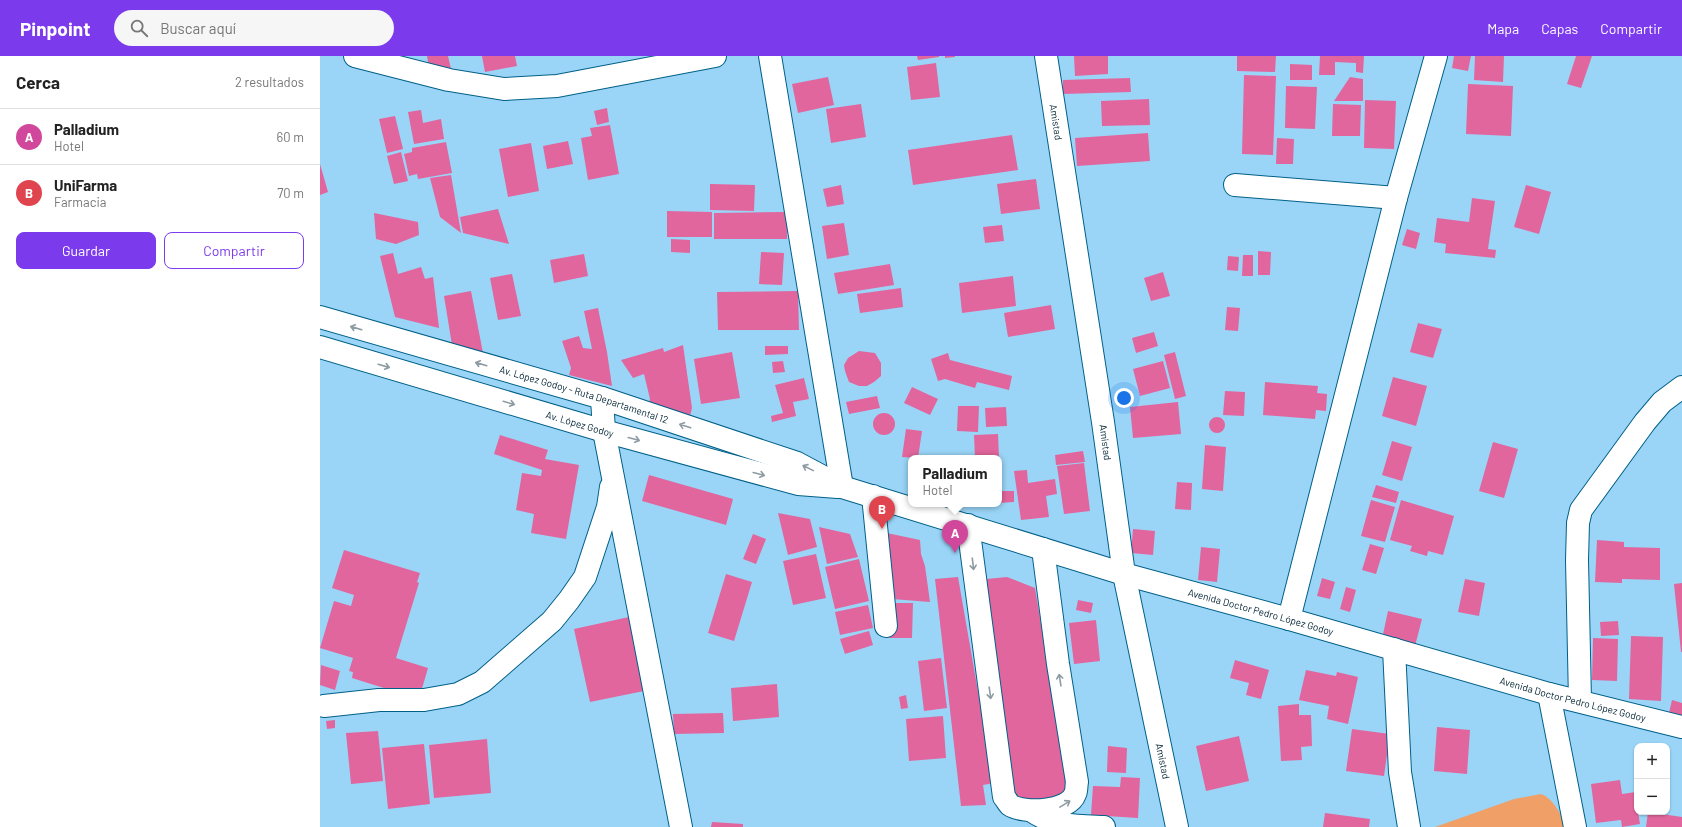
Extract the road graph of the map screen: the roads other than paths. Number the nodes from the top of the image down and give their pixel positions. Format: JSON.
{"nodes":[{"id":1,"x":354,"y":56,"type":"edge"},
{"id":2,"x":715,"y":56,"type":"edge"},
{"id":3,"x":770,"y":56,"type":"edge"},
{"id":4,"x":1046,"y":56,"type":"edge"},
{"id":5,"x":1436,"y":56,"type":"edge"},
{"id":6,"x":1235,"y":185,"type":"dead end"},
{"id":7,"x":1396,"y":198,"type":"junction"},
{"id":8,"x":320,"y":317,"type":"edge"},
{"id":9,"x":320,"y":347,"type":"edge"},
{"id":10,"x":1682,"y":388,"type":"edge"},
{"id":11,"x":602,"y":398,"type":"junction"},
{"id":12,"x":604,"y":431,"type":"junction"},
{"id":13,"x":613,"y":478,"type":"junction"},
{"id":14,"x":842,"y":487,"type":"junction"},
{"id":15,"x":873,"y":496,"type":"junction"},
{"id":16,"x":908,"y":507,"type":"edge"},
{"id":17,"x":909,"y":507,"type":"edge"},
{"id":18,"x":968,"y":525,"type":"junction"},
{"id":19,"x":1043,"y":549,"type":"junction"},
{"id":20,"x":1124,"y":574,"type":"junction"},
{"id":21,"x":1289,"y":619,"type":"junction"},
{"id":22,"x":886,"y":626,"type":"dead end"},
{"id":23,"x":1394,"y":649,"type":"junction"},
{"id":24,"x":1549,"y":694,"type":"junction"},
{"id":25,"x":1580,"y":701,"type":"junction"},
{"id":26,"x":324,"y":706,"type":"dead end"},
{"id":27,"x":1682,"y":727,"type":"edge"},
{"id":28,"x":1032,"y":811,"type":"junction"},
{"id":29,"x":681,"y":827,"type":"edge"},
{"id":30,"x":1104,"y":827,"type":"edge"},
{"id":31,"x":1177,"y":827,"type":"edge"},
{"id":32,"x":1409,"y":827,"type":"edge"},
{"id":33,"x":1575,"y":827,"type":"edge"}],
"edges":[{"from":1,"to":2,"type":"street"},
{"from":3,"to":14,"type":"street"},
{"from":4,"to":20,"type":"street","name":"Amistad"},
{"from":5,"to":7,"type":"street"},
{"from":6,"to":7,"type":"street"},
{"from":7,"to":21,"type":"street"},
{"from":11,"to":8,"type":"street","name":"Av. López Godoy - Ruta Departamental 12","one_way":true},
{"from":9,"to":12,"type":"street","name":"Av. López Godoy","one_way":true},
{"from":10,"to":25,"type":"street"},
{"from":11,"to":12,"type":"street"},
{"from":14,"to":11,"type":"street","name":"Av. López Godoy - Ruta Departamental 12","one_way":true},
{"from":12,"to":13,"type":"street"},
{"from":12,"to":14,"type":"street","name":"Av. López Godoy","one_way":true},
{"from":13,"to":26,"type":"street"},
{"from":13,"to":29,"type":"street"},
{"from":14,"to":15,"type":"street","name":"Avenida Doctor Pedro López Godoy"},
{"from":15,"to":16,"type":"street","name":"Avenida Doctor Pedro López Godoy"},
{"from":15,"to":22,"type":"street"},
{"from":17,"to":18,"type":"street","name":"Avenida Doctor Pedro López Godoy"},
{"from":18,"to":19,"type":"street","name":"Avenida Doctor Pedro López Godoy"},
{"from":18,"to":28,"type":"street","one_way":true},
{"from":19,"to":20,"type":"street","name":"Avenida Doctor Pedro López Godoy"},
{"from":28,"to":19,"type":"street","one_way":true},
{"from":20,"to":21,"type":"street","name":"Avenida Doctor Pedro López Godoy"},
{"from":20,"to":31,"type":"street","name":"Amistad"},
{"from":21,"to":23,"type":"street","name":"Avenida Doctor Pedro López Godoy"},
{"from":23,"to":24,"type":"street","name":"Avenida Doctor Pedro López Godoy"},
{"from":23,"to":32,"type":"street"},
{"from":24,"to":25,"type":"street","name":"Avenida Doctor Pedro López Godoy"},
{"from":24,"to":33,"type":"street"},
{"from":25,"to":27,"type":"street","name":"Avenida Doctor Pedro López Godoy"},
{"from":28,"to":30,"type":"street"}]}
